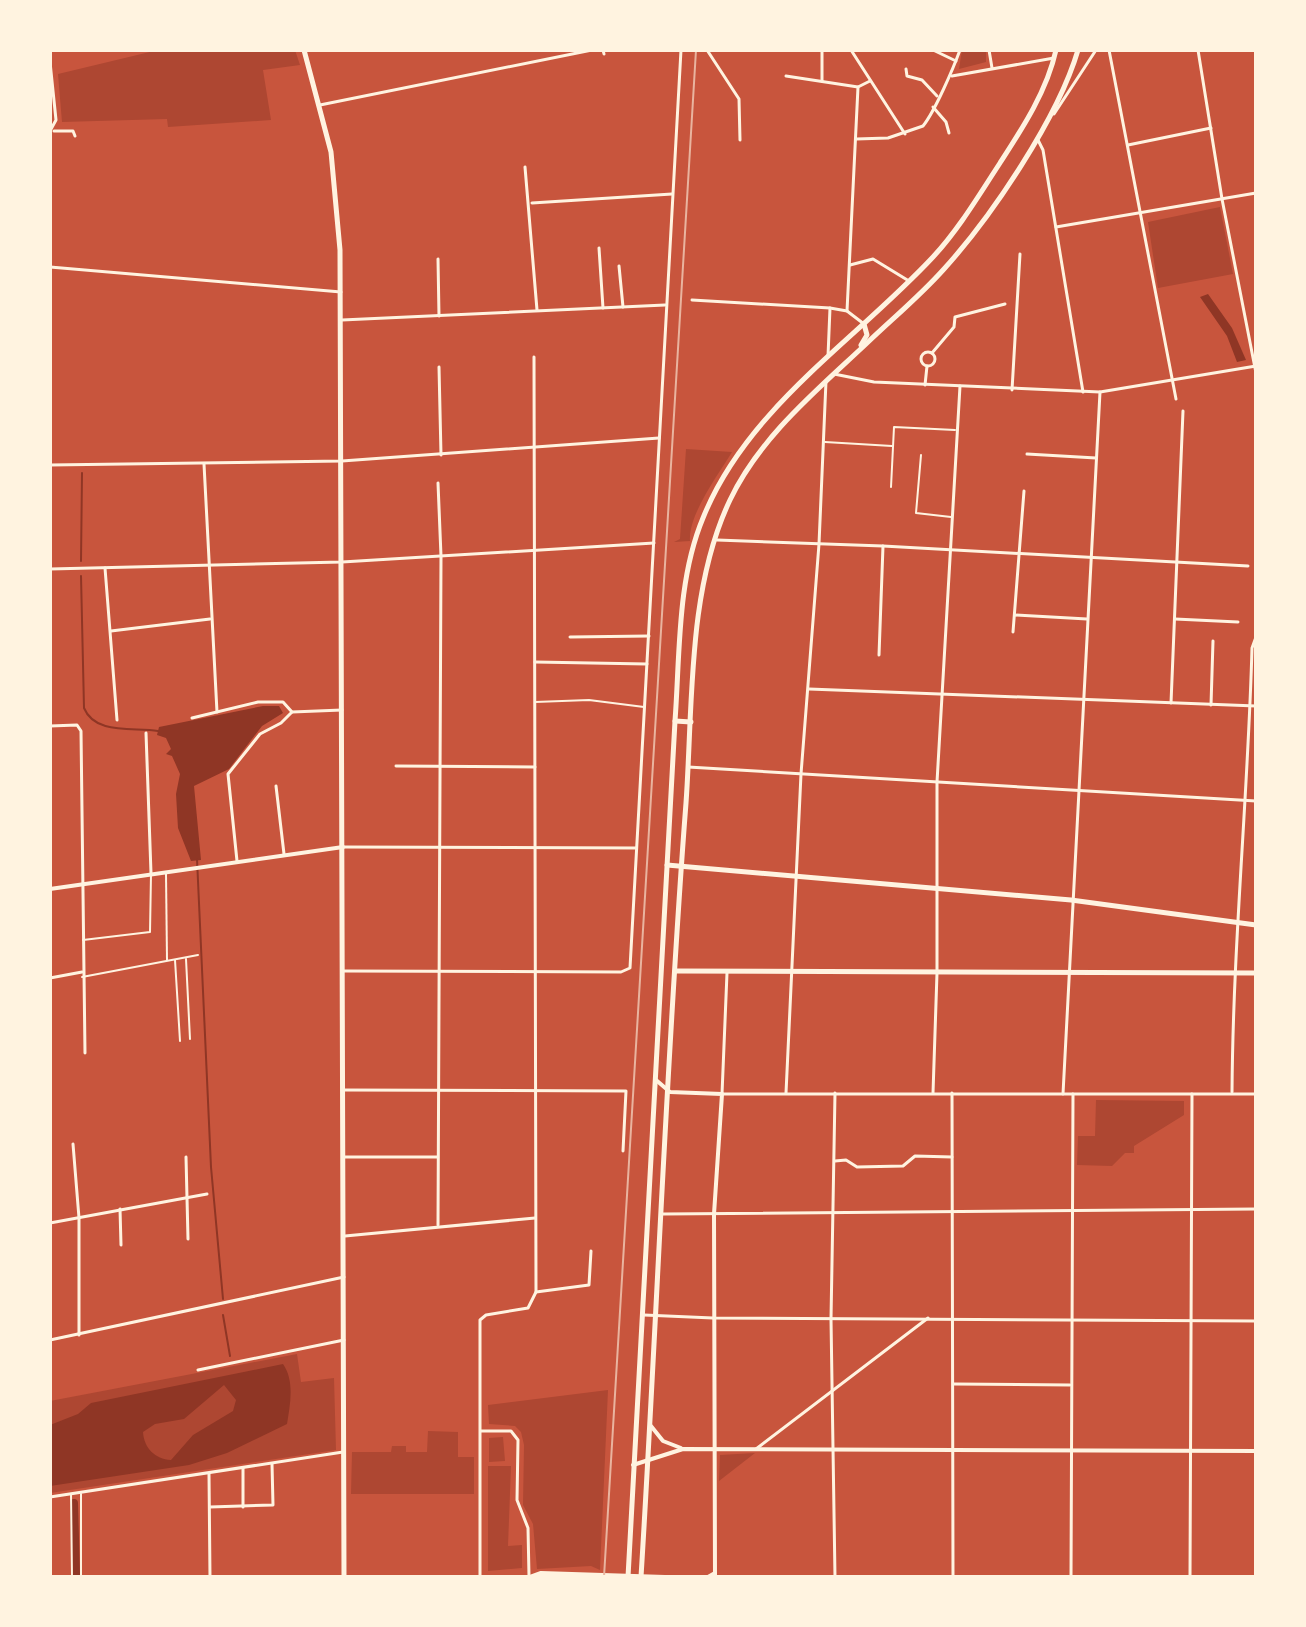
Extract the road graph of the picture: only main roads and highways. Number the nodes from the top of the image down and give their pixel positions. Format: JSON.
{"nodes":[{"id":1,"x":304,"y":50,"type":"edge"},
{"id":2,"x":1056,"y":50,"type":"edge"},
{"id":3,"x":1078,"y":50,"type":"edge"},
{"id":4,"x":864,"y":324,"type":"junction"},
{"id":5,"x":856,"y":353,"type":"junction"},
{"id":6,"x":675,"y":721,"type":"junction"},
{"id":7,"x":691,"y":722,"type":"junction"},
{"id":8,"x":667,"y":865,"type":"junction"},
{"id":9,"x":681,"y":866,"type":"junction"},
{"id":10,"x":1256,"y":925,"type":"edge"},
{"id":11,"x":675,"y":971,"type":"junction"},
{"id":12,"x":1256,"y":973,"type":"edge"},
{"id":13,"x":344,"y":1577,"type":"edge"},
{"id":14,"x":628,"y":1577,"type":"edge"},
{"id":15,"x":641,"y":1577,"type":"edge"}],
"edges":[{"from":1,"to":13,"type":"main road"},
{"from":2,"to":4,"type":"main road"},
{"from":3,"to":5,"type":"main road"},
{"from":4,"to":5,"type":"main road"},
{"from":4,"to":6,"type":"main road"},
{"from":5,"to":7,"type":"main road"},
{"from":6,"to":7,"type":"main road"},
{"from":6,"to":8,"type":"main road"},
{"from":7,"to":9,"type":"main road"},
{"from":8,"to":9,"type":"main road"},
{"from":8,"to":14,"type":"main road"},
{"from":9,"to":10,"type":"main road"},
{"from":9,"to":11,"type":"main road"},
{"from":11,"to":12,"type":"main road"},
{"from":11,"to":15,"type":"main road"}]}
